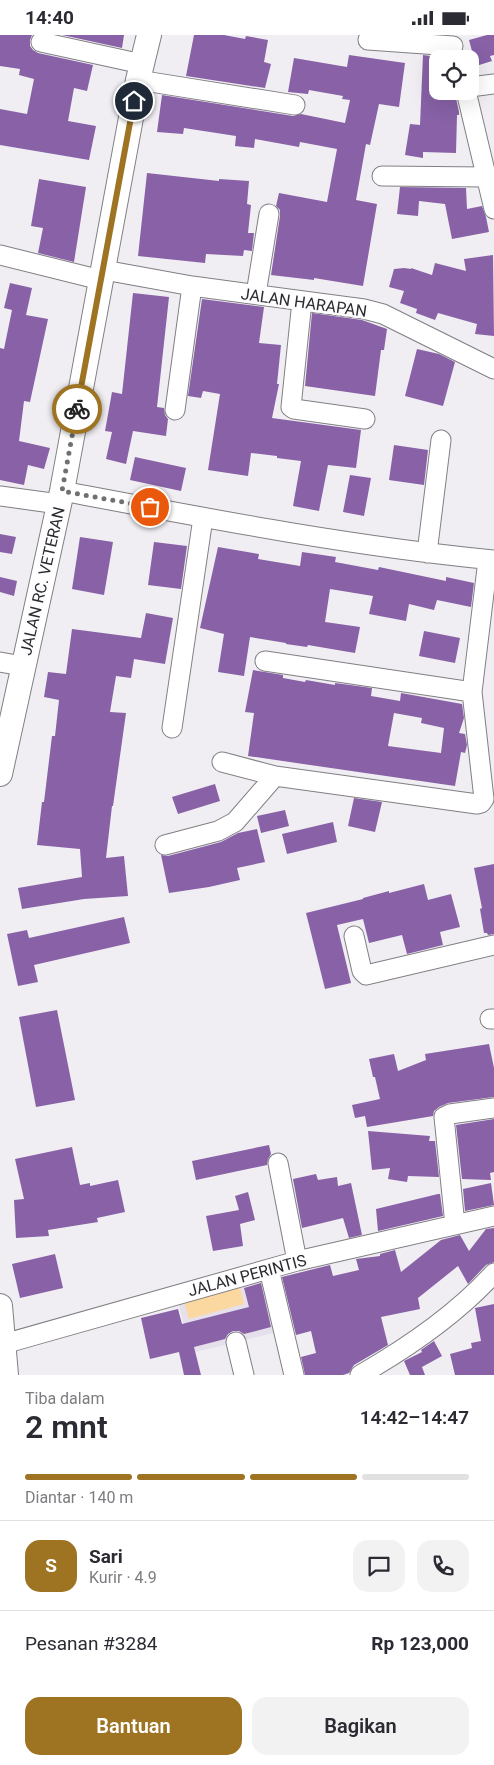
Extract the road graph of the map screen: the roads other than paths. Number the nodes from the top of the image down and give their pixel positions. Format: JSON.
{"nodes":[{"id":1,"x":148,"y":35,"type":"edge"},
{"id":2,"x":368,"y":40,"type":"dead end"},
{"id":3,"x":41,"y":43,"type":"dead end"},
{"id":4,"x":453,"y":47,"type":"edge"},
{"id":5,"x":140,"y":72,"type":"junction"},
{"id":6,"x":494,"y":84,"type":"edge"},
{"id":7,"x":479,"y":86,"type":"edge"},
{"id":8,"x":468,"y":100,"type":"edge"},
{"id":9,"x":294,"y":105,"type":"dead end"},
{"id":10,"x":382,"y":176,"type":"dead end"},
{"id":11,"x":486,"y":177,"type":"junction"},
{"id":12,"x":494,"y":209,"type":"edge"},
{"id":13,"x":269,"y":214,"type":"dead end"},
{"id":14,"x":0,"y":255,"type":"edge"},
{"id":15,"x":102,"y":275,"type":"junction"},
{"id":16,"x":192,"y":286,"type":"junction"},
{"id":17,"x":256,"y":295,"type":"junction"},
{"id":18,"x":302,"y":301,"type":"junction"},
{"id":19,"x":494,"y":369,"type":"edge"},
{"id":20,"x":175,"y":410,"type":"dead end"},
{"id":21,"x":365,"y":419,"type":"dead end"},
{"id":22,"x":441,"y":440,"type":"dead end"},
{"id":23,"x":0,"y":496,"type":"edge"},
{"id":24,"x":61,"y":497,"type":"junction"},
{"id":25,"x":203,"y":517,"type":"junction"},
{"id":26,"x":427,"y":553,"type":"junction"},
{"id":27,"x":491,"y":560,"type":"edge"},
{"id":28,"x":264,"y":661,"type":"dead end"},
{"id":29,"x":11,"y":664,"type":"edge"},
{"id":30,"x":472,"y":692,"type":"junction"},
{"id":31,"x":172,"y":728,"type":"dead end"},
{"id":32,"x":222,"y":762,"type":"dead end"},
{"id":33,"x":0,"y":774,"type":"edge"},
{"id":34,"x":275,"y":776,"type":"junction"},
{"id":35,"x":164,"y":845,"type":"dead end"},
{"id":36,"x":354,"y":936,"type":"dead end"},
{"id":37,"x":494,"y":945,"type":"edge"},
{"id":38,"x":494,"y":1108,"type":"edge"},
{"id":39,"x":278,"y":1163,"type":"dead end"},
{"id":40,"x":494,"y":1216,"type":"edge"},
{"id":41,"x":455,"y":1225,"type":"junction"},
{"id":42,"x":297,"y":1261,"type":"junction"},
{"id":43,"x":269,"y":1269,"type":"junction"},
{"id":44,"x":494,"y":1273,"type":"edge"},
{"id":45,"x":0,"y":1306,"type":"edge"},
{"id":46,"x":236,"y":1342,"type":"dead end"},
{"id":47,"x":2,"y":1345,"type":"edge"},
{"id":48,"x":6,"y":1375,"type":"edge"},
{"id":49,"x":244,"y":1375,"type":"edge"},
{"id":50,"x":294,"y":1375,"type":"edge"},
{"id":51,"x":360,"y":1375,"type":"edge"}],
"edges":[{"from":1,"to":5,"type":"main road","name":"JALAN RC. VETERAN"},
{"from":2,"to":4,"type":"street"},
{"from":3,"to":5,"type":"street"},
{"from":5,"to":9,"type":"street"},
{"from":5,"to":15,"type":"main road","name":"JALAN RC. VETERAN"},
{"from":6,"to":7,"type":"street"},
{"from":8,"to":11,"type":"street"},
{"from":10,"to":11,"type":"street"},
{"from":11,"to":12,"type":"street"},
{"from":13,"to":17,"type":"street"},
{"from":14,"to":15,"type":"street","name":"JALAN HARAPAN"},
{"from":15,"to":16,"type":"street","name":"JALAN HARAPAN"},
{"from":15,"to":24,"type":"main road","name":"JALAN RC. VETERAN"},
{"from":16,"to":17,"type":"street","name":"JALAN HARAPAN"},
{"from":16,"to":20,"type":"street"},
{"from":17,"to":18,"type":"street","name":"JALAN HARAPAN"},
{"from":18,"to":19,"type":"street","name":"JALAN HARAPAN"},
{"from":18,"to":21,"type":"street"},
{"from":22,"to":26,"type":"street"},
{"from":23,"to":24,"type":"street"},
{"from":24,"to":25,"type":"street"},
{"from":24,"to":29,"type":"main road","name":"JALAN RC. VETERAN"},
{"from":25,"to":26,"type":"street"},
{"from":25,"to":31,"type":"street"},
{"from":26,"to":27,"type":"street"},
{"from":27,"to":30,"type":"street"},
{"from":28,"to":30,"type":"street"},
{"from":29,"to":33,"type":"main road","name":"JALAN RC. VETERAN"},
{"from":30,"to":34,"type":"street"},
{"from":32,"to":34,"type":"street"},
{"from":34,"to":35,"type":"street"},
{"from":36,"to":37,"type":"street"},
{"from":38,"to":41,"type":"street"},
{"from":39,"to":42,"type":"street"},
{"from":40,"to":41,"type":"street","name":"JALAN PERINTIS"},
{"from":41,"to":42,"type":"street","name":"JALAN PERINTIS"},
{"from":42,"to":43,"type":"street","name":"JALAN PERINTIS"},
{"from":43,"to":47,"type":"street","name":"JALAN PERINTIS"},
{"from":43,"to":50,"type":"street"},
{"from":44,"to":51,"type":"street"},
{"from":45,"to":47,"type":"main road"},
{"from":46,"to":49,"type":"street"},
{"from":47,"to":48,"type":"main road"}]}
